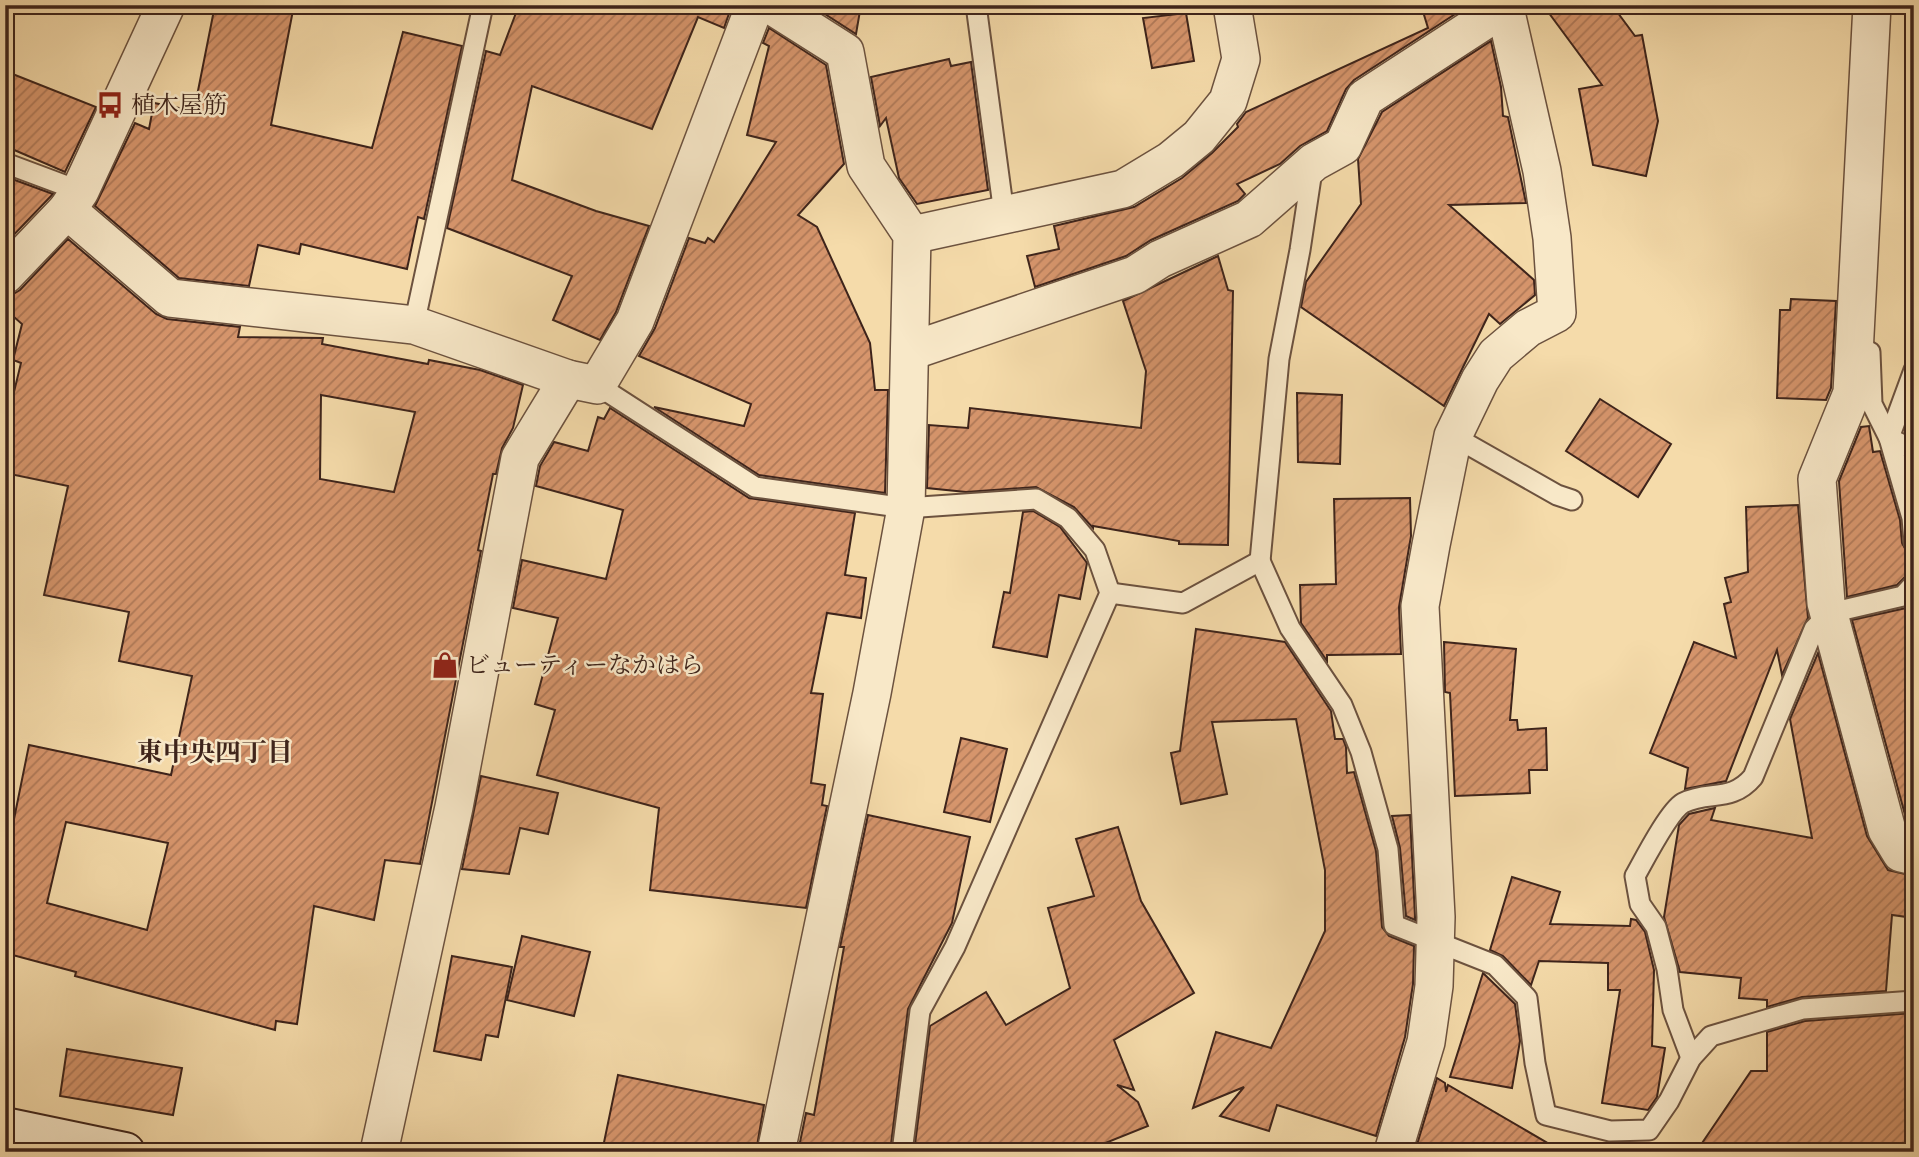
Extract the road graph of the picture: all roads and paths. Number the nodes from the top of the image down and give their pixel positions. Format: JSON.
{"nodes":[{"id":1,"x":166,"y":5,"type":"edge"},
{"id":2,"x":482,"y":5,"type":"edge"},
{"id":3,"x":755,"y":5,"type":"edge"},
{"id":4,"x":771,"y":5,"type":"edge"},
{"id":5,"x":976,"y":5,"type":"edge"},
{"id":6,"x":1233,"y":5,"type":"edge"},
{"id":7,"x":1872,"y":5,"type":"edge"},
{"id":8,"x":1507,"y":7,"type":"edge"},
{"id":9,"x":1314,"y":162,"type":"junction"},
{"id":10,"x":5,"y":163,"type":"edge"},
{"id":11,"x":74,"y":200,"type":"junction"},
{"id":12,"x":1004,"y":215,"type":"junction"},
{"id":13,"x":912,"y":235,"type":"junction"},
{"id":14,"x":1858,"y":251,"type":"junction"},
{"id":15,"x":5,"y":275,"type":"edge"},
{"id":16,"x":414,"y":325,"type":"junction"},
{"id":17,"x":911,"y":351,"type":"junction"},
{"id":18,"x":1914,"y":370,"type":"edge"},
{"id":19,"x":583,"y":382,"type":"junction"},
{"id":20,"x":1453,"y":436,"type":"junction"},
{"id":21,"x":1889,"y":438,"type":"junction"},
{"id":22,"x":1914,"y":450,"type":"edge"},
{"id":23,"x":1572,"y":500,"type":"dead end"},
{"id":24,"x":906,"y":508,"type":"junction"},
{"id":25,"x":1914,"y":542,"type":"edge"},
{"id":26,"x":1260,"y":561,"type":"junction"},
{"id":27,"x":1914,"y":584,"type":"edge"},
{"id":28,"x":1110,"y":593,"type":"junction"},
{"id":29,"x":1830,"y":613,"type":"junction"},
{"id":30,"x":1914,"y":856,"type":"edge"},
{"id":31,"x":1436,"y":943,"type":"junction"},
{"id":32,"x":1914,"y":1001,"type":"edge"},
{"id":33,"x":1691,"y":1058,"type":"junction"},
{"id":34,"x":5,"y":1127,"type":"edge"},
{"id":35,"x":125,"y":1152,"type":"edge"},
{"id":36,"x":379,"y":1152,"type":"edge"},
{"id":37,"x":776,"y":1152,"type":"edge"},
{"id":38,"x":902,"y":1152,"type":"edge"},
{"id":39,"x":1393,"y":1152,"type":"edge"}],
"edges":[{"from":1,"to":11,"type":"street"},
{"from":2,"to":16,"type":"lane"},
{"from":3,"to":19,"type":"street"},
{"from":4,"to":13,"type":"street"},
{"from":5,"to":12,"type":"lane"},
{"from":6,"to":12,"type":"street"},
{"from":7,"to":14,"type":"street"},
{"from":8,"to":9,"type":"street"},
{"from":8,"to":20,"type":"street"},
{"from":9,"to":17,"type":"street"},
{"from":9,"to":26,"type":"lane"},
{"from":10,"to":11,"type":"lane"},
{"from":11,"to":15,"type":"street"},
{"from":11,"to":16,"type":"street"},
{"from":12,"to":13,"type":"street"},
{"from":13,"to":17,"type":"street"},
{"from":14,"to":21,"type":"lane"},
{"from":14,"to":29,"type":"street"},
{"from":16,"to":19,"type":"street"},
{"from":17,"to":24,"type":"street"},
{"from":18,"to":21,"type":"lane"},
{"from":19,"to":24,"type":"lane"},
{"from":19,"to":36,"type":"street"},
{"from":20,"to":23,"type":"lane"},
{"from":20,"to":31,"type":"street"},
{"from":21,"to":22,"type":"lane"},
{"from":21,"to":25,"type":"lane"},
{"from":24,"to":28,"type":"lane"},
{"from":24,"to":37,"type":"street"},
{"from":26,"to":28,"type":"lane"},
{"from":26,"to":31,"type":"lane"},
{"from":27,"to":29,"type":"lane"},
{"from":28,"to":38,"type":"lane"},
{"from":29,"to":30,"type":"street"},
{"from":29,"to":33,"type":"lane"},
{"from":31,"to":33,"type":"lane"},
{"from":31,"to":39,"type":"street"},
{"from":32,"to":33,"type":"lane"},
{"from":34,"to":35,"type":"street"}]}
